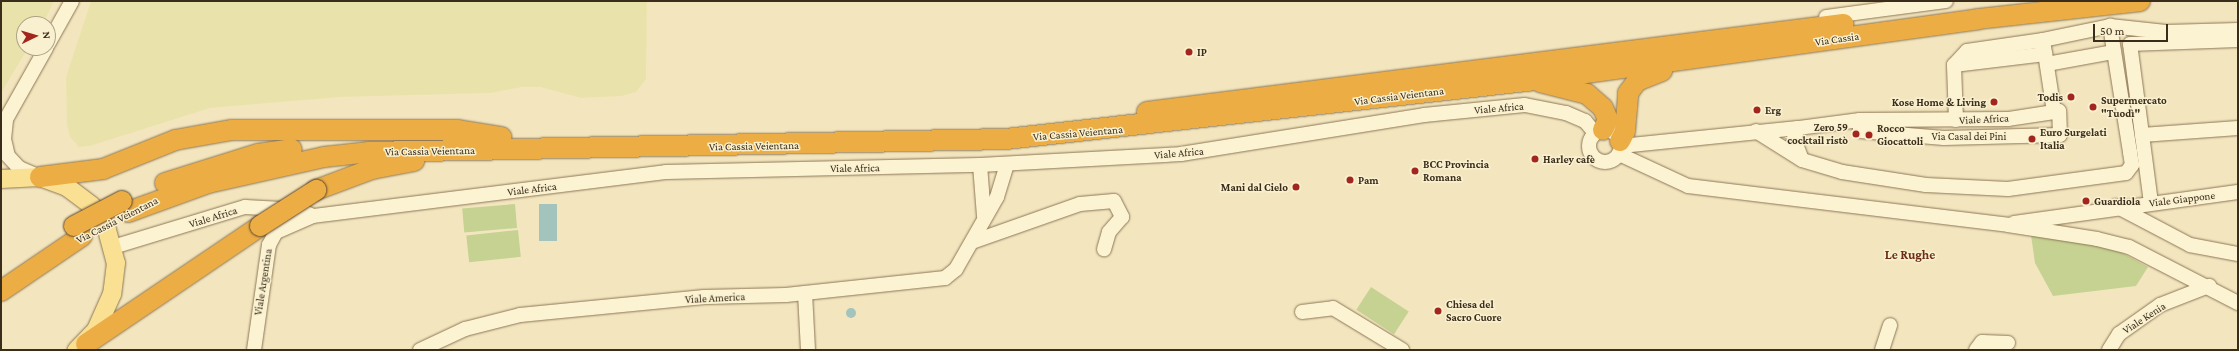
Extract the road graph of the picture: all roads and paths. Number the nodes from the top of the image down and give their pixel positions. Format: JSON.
{"nodes":[{"id":1,"x":72,"y":1,"type":"edge"},
{"id":2,"x":1946,"y":1,"type":"edge"},
{"id":3,"x":2032,"y":1,"type":"edge"},
{"id":4,"x":2140,"y":1,"type":"edge"},
{"id":5,"x":1800,"y":20,"type":"joint"},
{"id":6,"x":2110,"y":26,"type":"junction"},
{"id":7,"x":56,"y":30,"type":"edge"},
{"id":8,"x":2238,"y":30,"type":"edge"},
{"id":9,"x":2238,"y":40,"type":"edge"},
{"id":10,"x":1631,"y":51,"type":"junction"},
{"id":11,"x":2114,"y":52,"type":"junction"},
{"id":12,"x":2045,"y":53,"type":"junction"},
{"id":13,"x":41,"y":56,"type":"edge"},
{"id":14,"x":1691,"y":59,"type":"junction"},
{"id":15,"x":1492,"y":68,"type":"joint"},
{"id":16,"x":1535,"y":80,"type":"junction"},
{"id":17,"x":2054,"y":112,"type":"junction"},
{"id":18,"x":1860,"y":120,"type":"junction"},
{"id":19,"x":1956,"y":120,"type":"junction"},
{"id":20,"x":3,"y":124,"type":"edge"},
{"id":21,"x":1798,"y":128,"type":"junction"},
{"id":22,"x":2238,"y":128,"type":"edge"},
{"id":23,"x":1756,"y":131,"type":"junction"},
{"id":24,"x":1599,"y":132,"type":"junction"},
{"id":25,"x":2142,"y":135,"type":"junction"},
{"id":26,"x":501,"y":143,"type":"junction"},
{"id":27,"x":544,"y":143,"type":"junction"},
{"id":28,"x":1620,"y":147,"type":"junction"},
{"id":29,"x":1802,"y":160,"type":"junction"},
{"id":30,"x":1007,"y":164,"type":"junction"},
{"id":31,"x":980,"y":165,"type":"junction"},
{"id":32,"x":40,"y":177,"type":"junction"},
{"id":33,"x":1,"y":179,"type":"edge"},
{"id":34,"x":2238,"y":192,"type":"edge"},
{"id":35,"x":2151,"y":203,"type":"junction"},
{"id":36,"x":2116,"y":206,"type":"junction"},
{"id":37,"x":313,"y":216,"type":"junction"},
{"id":38,"x":984,"y":219,"type":"junction"},
{"id":39,"x":2008,"y":225,"type":"junction"},
{"id":40,"x":78,"y":231,"type":"junction"},
{"id":41,"x":972,"y":242,"type":"junction"},
{"id":42,"x":113,"y":247,"type":"junction"},
{"id":43,"x":1104,"y":250,"type":"dead end"},
{"id":44,"x":2238,"y":254,"type":"edge"},
{"id":45,"x":1,"y":275,"type":"edge"},
{"id":46,"x":2209,"y":286,"type":"junction"},
{"id":47,"x":1,"y":291,"type":"edge"},
{"id":48,"x":805,"y":293,"type":"junction"},
{"id":49,"x":2238,"y":303,"type":"edge"},
{"id":50,"x":1302,"y":312,"type":"dead end"},
{"id":51,"x":1890,"y":325,"type":"dead end"},
{"id":52,"x":2008,"y":344,"type":"dead end"},
{"id":53,"x":82,"y":347,"type":"edge"},
{"id":54,"x":254,"y":350,"type":"edge"},
{"id":55,"x":420,"y":350,"type":"edge"},
{"id":56,"x":808,"y":350,"type":"edge"},
{"id":57,"x":1402,"y":350,"type":"edge"},
{"id":58,"x":1882,"y":350,"type":"edge"},
{"id":59,"x":1976,"y":350,"type":"edge"},
{"id":60,"x":2109,"y":350,"type":"edge"}],
"edges":[{"from":1,"to":7,"type":"street"},
{"from":2,"to":5,"type":"street"},
{"from":3,"to":10,"type":"highway","name":"Via Cassia"},
{"from":4,"to":14,"type":"highway","name":"Via Cassia"},
{"from":5,"to":10,"type":"highway"},
{"from":6,"to":8,"type":"street"},
{"from":6,"to":11,"type":"street"},
{"from":6,"to":12,"type":"street"},
{"from":9,"to":25,"type":"street"},
{"from":10,"to":15,"type":"highway","name":"Via Cassia"},
{"from":11,"to":12,"type":"street"},
{"from":11,"to":29,"type":"street"},
{"from":12,"to":17,"type":"street"},
{"from":12,"to":19,"type":"street"},
{"from":13,"to":20,"type":"street"},
{"from":14,"to":16,"type":"highway","name":"Via Cassia"},
{"from":14,"to":28,"type":"highway"},
{"from":15,"to":27,"type":"highway","name":"Via Cassia Veientana"},
{"from":16,"to":24,"type":"highway"},
{"from":16,"to":27,"type":"highway","name":"Via Cassia Veientana"},
{"from":17,"to":18,"type":"street","name":"Via Casal dei Pini"},
{"from":17,"to":19,"type":"street","name":"Viale Africa"},
{"from":18,"to":19,"type":"street","name":"Viale Africa"},
{"from":18,"to":21,"type":"street","name":"Viale Africa"},
{"from":20,"to":32,"type":"street"},
{"from":21,"to":23,"type":"street","name":"Viale Africa"},
{"from":21,"to":29,"type":"street"},
{"from":22,"to":25,"type":"street"},
{"from":23,"to":28,"type":"street"},
{"from":23,"to":29,"type":"street"},
{"from":24,"to":28,"type":"street","name":"Viale Africa"},
{"from":24,"to":28,"type":"street"},
{"from":24,"to":30,"type":"street","name":"Viale Africa"},
{"from":25,"to":35,"type":"street"},
{"from":26,"to":27,"type":"highway","name":"Via Cassia Veientana"},
{"from":26,"to":32,"type":"highway"},
{"from":26,"to":40,"type":"highway","name":"Via Cassia Veientana"},
{"from":26,"to":53,"type":"highway","bridge":true},
{"from":28,"to":39,"type":"street","name":"Viale Africa"},
{"from":30,"to":31,"type":"street","name":"Viale Africa"},
{"from":30,"to":38,"type":"street","name":"Viale America"},
{"from":31,"to":37,"type":"street","name":"Viale Africa"},
{"from":31,"to":38,"type":"street"},
{"from":32,"to":33,"type":"main road"},
{"from":32,"to":42,"type":"main road"},
{"from":34,"to":35,"type":"street","name":"Viale Giappone"},
{"from":35,"to":36,"type":"street","name":"Viale Giappone"},
{"from":36,"to":39,"type":"street","name":"Viale Giappone"},
{"from":36,"to":44,"type":"street"},
{"from":37,"to":42,"type":"street","name":"Viale Africa"},
{"from":37,"to":54,"type":"street","name":"Viale Argentina"},
{"from":38,"to":41,"type":"street","name":"Viale America"},
{"from":39,"to":46,"type":"street","name":"Viale Africa"},
{"from":40,"to":45,"type":"highway","name":"Via Cassia Veientana"},
{"from":40,"to":47,"type":"highway","name":"Via Cassia Veientana"},
{"from":41,"to":43,"type":"street"},
{"from":41,"to":48,"type":"street","name":"Viale America"},
{"from":42,"to":53,"type":"main road"},
{"from":46,"to":49,"type":"street","name":"Viale Africa"},
{"from":46,"to":60,"type":"street","name":"Viale Kenia"},
{"from":48,"to":55,"type":"street","name":"Viale America"},
{"from":48,"to":56,"type":"street"},
{"from":50,"to":57,"type":"street"},
{"from":51,"to":58,"type":"street"},
{"from":52,"to":59,"type":"street"}]}
